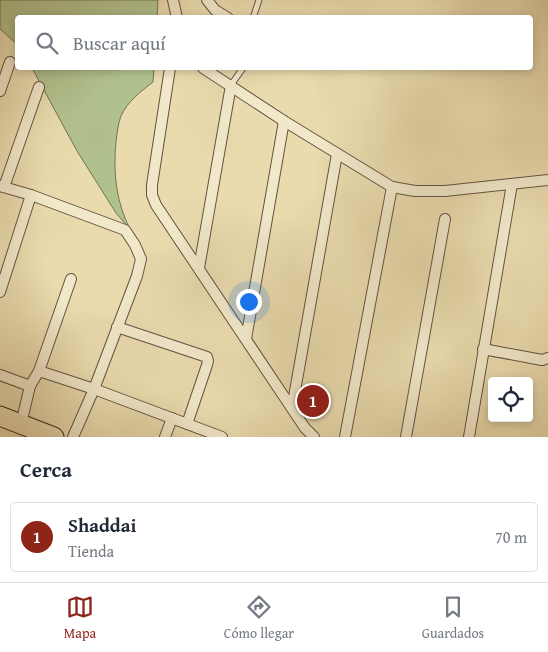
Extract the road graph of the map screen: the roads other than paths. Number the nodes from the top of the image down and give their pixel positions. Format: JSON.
{"nodes":[{"id":1,"x":173,"y":0,"type":"edge"},
{"id":2,"x":206,"y":0,"type":"edge"},
{"id":3,"x":259,"y":0,"type":"edge"},
{"id":4,"x":176,"y":15,"type":"edge"},
{"id":5,"x":223,"y":15,"type":"edge"},
{"id":6,"x":255,"y":15,"type":"edge"},
{"id":7,"x":10,"y":62,"type":"dead end"},
{"id":8,"x":170,"y":70,"type":"edge"},
{"id":9,"x":206,"y":70,"type":"edge"},
{"id":10,"x":242,"y":70,"type":"edge"},
{"id":11,"x":231,"y":85,"type":"junction"},
{"id":12,"x":39,"y":87,"type":"dead end"},
{"id":13,"x":0,"y":90,"type":"edge"},
{"id":14,"x":284,"y":121,"type":"junction"},
{"id":15,"x":337,"y":154,"type":"junction"},
{"id":16,"x":548,"y":180,"type":"edge"},
{"id":17,"x":512,"y":184,"type":"junction"},
{"id":18,"x":2,"y":186,"type":"edge"},
{"id":19,"x":392,"y":186,"type":"junction"},
{"id":20,"x":31,"y":195,"type":"junction"},
{"id":21,"x":445,"y":219,"type":"dead end"},
{"id":22,"x":199,"y":268,"type":"junction"},
{"id":23,"x":70,"y":279,"type":"dead end"},
{"id":24,"x":0,"y":292,"type":"edge"},
{"id":25,"x":117,"y":327,"type":"junction"},
{"id":26,"x":246,"y":339,"type":"junction"},
{"id":27,"x":483,"y":349,"type":"junction"},
{"id":28,"x":548,"y":358,"type":"edge"},
{"id":29,"x":39,"y":371,"type":"junction"},
{"id":30,"x":0,"y":375,"type":"edge"},
{"id":31,"x":30,"y":386,"type":"junction"},
{"id":32,"x":94,"y":389,"type":"junction"},
{"id":33,"x":292,"y":408,"type":"junction"},
{"id":34,"x":0,"y":416,"type":"edge"},
{"id":35,"x":172,"y":418,"type":"junction"},
{"id":36,"x":21,"y":424,"type":"junction"},
{"id":37,"x":187,"y":424,"type":"junction"},
{"id":38,"x":54,"y":437,"type":"edge"},
{"id":39,"x":73,"y":437,"type":"edge"},
{"id":40,"x":165,"y":437,"type":"edge"},
{"id":41,"x":222,"y":437,"type":"edge"},
{"id":42,"x":314,"y":437,"type":"edge"},
{"id":43,"x":345,"y":437,"type":"edge"},
{"id":44,"x":406,"y":437,"type":"edge"},
{"id":45,"x":469,"y":437,"type":"edge"}],
"edges":[{"from":1,"to":4,"type":"street"},
{"from":2,"to":5,"type":"street"},
{"from":3,"to":6,"type":"lane"},
{"from":7,"to":13,"type":"street"},
{"from":8,"to":22,"type":"street"},
{"from":9,"to":11,"type":"street"},
{"from":10,"to":11,"type":"lane"},
{"from":11,"to":14,"type":"street"},
{"from":11,"to":22,"type":"street"},
{"from":12,"to":18,"type":"street"},
{"from":14,"to":15,"type":"street"},
{"from":14,"to":26,"type":"street"},
{"from":15,"to":19,"type":"street"},
{"from":15,"to":33,"type":"street"},
{"from":16,"to":17,"type":"street"},
{"from":17,"to":19,"type":"street"},
{"from":17,"to":27,"type":"street"},
{"from":18,"to":20,"type":"street"},
{"from":19,"to":43,"type":"street"},
{"from":20,"to":24,"type":"street"},
{"from":20,"to":25,"type":"street"},
{"from":21,"to":44,"type":"street"},
{"from":22,"to":26,"type":"street"},
{"from":23,"to":29,"type":"street"},
{"from":25,"to":32,"type":"street"},
{"from":25,"to":37,"type":"street"},
{"from":26,"to":33,"type":"street"},
{"from":27,"to":28,"type":"street"},
{"from":27,"to":45,"type":"street"},
{"from":29,"to":31,"type":"street"},
{"from":29,"to":32,"type":"street"},
{"from":30,"to":31,"type":"street"},
{"from":31,"to":36,"type":"street"},
{"from":32,"to":35,"type":"street"},
{"from":32,"to":39,"type":"street"},
{"from":33,"to":42,"type":"street"},
{"from":34,"to":36,"type":"highway"},
{"from":35,"to":37,"type":"street"},
{"from":35,"to":40,"type":"street"},
{"from":36,"to":38,"type":"highway"},
{"from":37,"to":41,"type":"street"}]}
